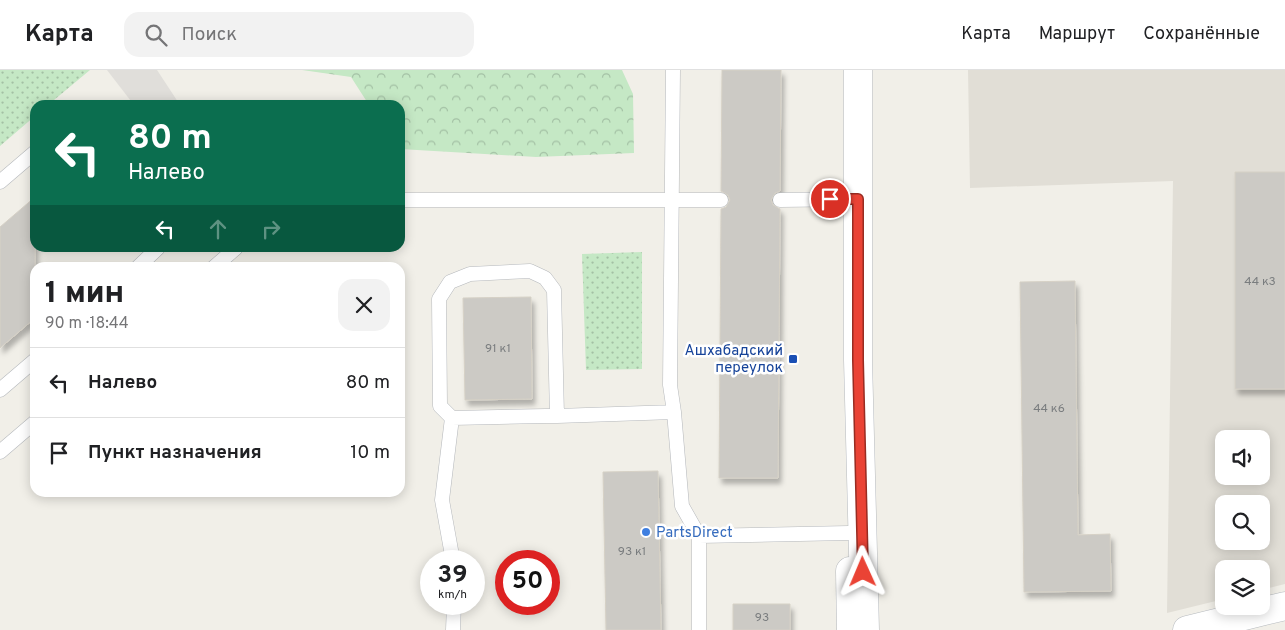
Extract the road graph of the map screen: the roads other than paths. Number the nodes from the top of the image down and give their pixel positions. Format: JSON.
{"nodes":[{"id":1,"x":674,"y":70,"type":"edge"},
{"id":2,"x":849,"y":70,"type":"edge"},
{"id":3,"x":858,"y":70,"type":"edge"},
{"id":4,"x":30,"y":156,"type":"edge"},
{"id":5,"x":0,"y":182,"type":"edge"},
{"id":6,"x":853,"y":199,"type":"junction"},
{"id":7,"x":405,"y":200,"type":"edge"},
{"id":8,"x":672,"y":200,"type":"junction"},
{"id":9,"x":721,"y":200,"type":"dead end"},
{"id":10,"x":780,"y":200,"type":"dead end"},
{"id":11,"x":154,"y":252,"type":"edge"},
{"id":12,"x":231,"y":252,"type":"edge"},
{"id":13,"x":143,"y":262,"type":"edge"},
{"id":14,"x":220,"y":262,"type":"edge"},
{"id":15,"x":30,"y":364,"type":"edge"},
{"id":16,"x":0,"y":390,"type":"edge"},
{"id":17,"x":674,"y":412,"type":"junction"},
{"id":18,"x":556,"y":416,"type":"junction"},
{"id":19,"x":452,"y":418,"type":"junction"},
{"id":20,"x":30,"y":426,"type":"edge"},
{"id":21,"x":0,"y":452,"type":"edge"},
{"id":22,"x":850,"y":533,"type":"junction"},
{"id":23,"x":699,"y":536,"type":"junction"},
{"id":24,"x":451,"y":550,"type":"edge"},
{"id":25,"x":1285,"y":606,"type":"edge"},
{"id":26,"x":454,"y":615,"type":"edge"},
{"id":27,"x":453,"y":630,"type":"edge"},
{"id":28,"x":699,"y":630,"type":"edge"},
{"id":29,"x":851,"y":630,"type":"edge"},
{"id":30,"x":865,"y":630,"type":"edge"},
{"id":31,"x":1187,"y":630,"type":"edge"}],
"edges":[{"from":1,"to":8,"type":"lane"},
{"from":2,"to":6,"type":"main road"},
{"from":3,"to":6,"type":"main road"},
{"from":4,"to":5,"type":"lane"},
{"from":6,"to":10,"type":"lane"},
{"from":6,"to":22,"type":"main road"},
{"from":6,"to":30,"type":"main road"},
{"from":7,"to":8,"type":"lane"},
{"from":8,"to":9,"type":"lane"},
{"from":8,"to":17,"type":"lane"},
{"from":11,"to":13,"type":"lane"},
{"from":12,"to":14,"type":"lane"},
{"from":15,"to":16,"type":"lane"},
{"from":17,"to":18,"type":"lane"},
{"from":17,"to":23,"type":"lane"},
{"from":18,"to":19,"type":"lane"},
{"from":18,"to":19,"type":"lane"},
{"from":19,"to":24,"type":"lane"},
{"from":20,"to":21,"type":"lane"},
{"from":22,"to":23,"type":"lane"},
{"from":22,"to":29,"type":"main road"},
{"from":23,"to":28,"type":"lane"},
{"from":25,"to":31,"type":"main road"},
{"from":26,"to":27,"type":"lane"}]}
